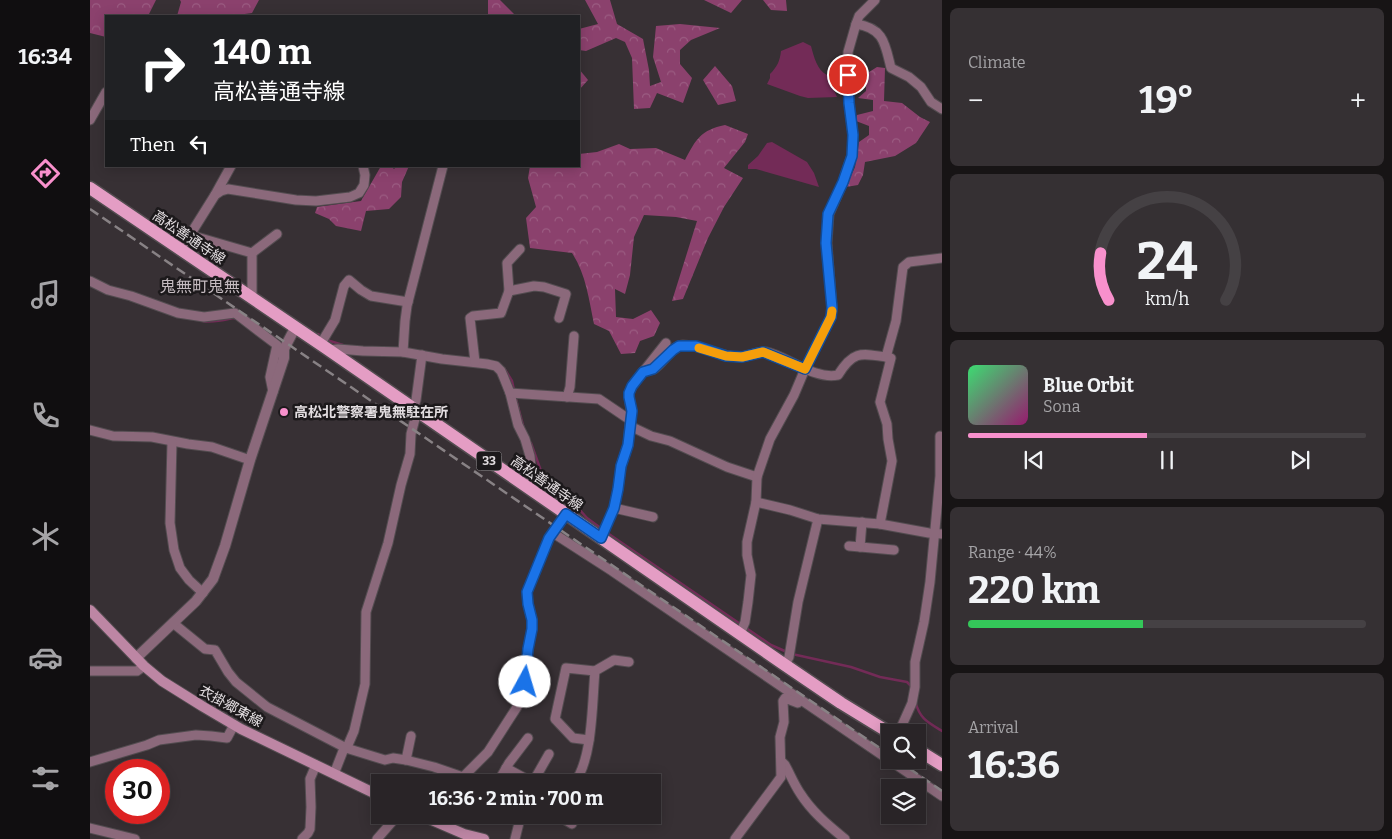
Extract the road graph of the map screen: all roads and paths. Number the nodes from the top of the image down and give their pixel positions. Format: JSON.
{"nodes":[{"id":1,"x":876,"y":0,"type":"edge"},
{"id":2,"x":864,"y":4,"type":"edge"},
{"id":3,"x":856,"y":24,"type":"junction"},
{"id":4,"x":105,"y":94,"type":"edge"},
{"id":5,"x":942,"y":109,"type":"edge"},
{"id":6,"x":90,"y":120,"type":"edge"},
{"id":7,"x":230,"y":167,"type":"edge"},
{"id":8,"x":363,"y":167,"type":"edge"},
{"id":9,"x":443,"y":167,"type":"edge"},
{"id":10,"x":90,"y":188,"type":"edge"},
{"id":11,"x":215,"y":196,"type":"junction"},
{"id":12,"x":276,"y":234,"type":"dead end"},
{"id":13,"x":190,"y":235,"type":"junction"},
{"id":14,"x":180,"y":249,"type":"junction"},
{"id":15,"x":520,"y":249,"type":"dead end"},
{"id":16,"x":252,"y":253,"type":"junction"},
{"id":17,"x":942,"y":258,"type":"edge"},
{"id":18,"x":90,"y":281,"type":"edge"},
{"id":19,"x":509,"y":291,"type":"junction"},
{"id":20,"x":252,"y":298,"type":"junction"},
{"id":21,"x":408,"y":302,"type":"junction"},
{"id":22,"x":559,"y":318,"type":"dead end"},
{"id":23,"x":295,"y":328,"type":"junction"},
{"id":24,"x":574,"y":336,"type":"dead end"},
{"id":25,"x":666,"y":343,"type":"dead end"},
{"id":26,"x":325,"y":348,"type":"junction"},
{"id":27,"x":403,"y":352,"type":"junction"},
{"id":28,"x":422,"y":355,"type":"junction"},
{"id":29,"x":886,"y":357,"type":"junction"},
{"id":30,"x":475,"y":362,"type":"junction"},
{"id":31,"x":805,"y":369,"type":"junction"},
{"id":32,"x":643,"y":372,"type":"junction"},
{"id":33,"x":273,"y":392,"type":"junction"},
{"id":34,"x":510,"y":393,"type":"junction"},
{"id":35,"x":567,"y":397,"type":"junction"},
{"id":36,"x":415,"y":410,"type":"junction"},
{"id":37,"x":630,"y":423,"type":"junction"},
{"id":38,"x":90,"y":430,"type":"edge"},
{"id":39,"x":940,"y":436,"type":"dead end"},
{"id":40,"x":172,"y":442,"type":"junction"},
{"id":41,"x":250,"y":460,"type":"junction"},
{"id":42,"x":756,"y":477,"type":"junction"},
{"id":43,"x":529,"y":489,"type":"junction"},
{"id":44,"x":756,"y":502,"type":"junction"},
{"id":45,"x":614,"y":508,"type":"junction"},
{"id":46,"x":566,"y":514,"type":"junction"},
{"id":47,"x":653,"y":517,"type":"dead end"},
{"id":48,"x":818,"y":519,"type":"junction"},
{"id":49,"x":862,"y":522,"type":"junction"},
{"id":50,"x":880,"y":524,"type":"junction"},
{"id":51,"x":553,"y":532,"type":"junction"},
{"id":52,"x":939,"y":533,"type":"edge"},
{"id":53,"x":601,"y":538,"type":"junction"},
{"id":54,"x":850,"y":546,"type":"dead end"},
{"id":55,"x":860,"y":547,"type":"junction"},
{"id":56,"x":894,"y":550,"type":"dead end"},
{"id":57,"x":203,"y":593,"type":"junction"},
{"id":58,"x":90,"y":610,"type":"edge"},
{"id":59,"x":173,"y":623,"type":"junction"},
{"id":60,"x":740,"y":634,"type":"junction"},
{"id":61,"x":136,"y":658,"type":"junction"},
{"id":62,"x":629,"y":662,"type":"dead end"},
{"id":63,"x":144,"y":666,"type":"junction"},
{"id":64,"x":785,"y":666,"type":"junction"},
{"id":65,"x":90,"y":670,"type":"edge"},
{"id":66,"x":595,"y":671,"type":"junction"},
{"id":67,"x":808,"y":705,"type":"junction"},
{"id":68,"x":234,"y":724,"type":"junction"},
{"id":69,"x":902,"y":724,"type":"edge"},
{"id":70,"x":881,"y":727,"type":"edge"},
{"id":71,"x":410,"y":736,"type":"dead end"},
{"id":72,"x":528,"y":738,"type":"dead end"},
{"id":73,"x":589,"y":740,"type":"junction"},
{"id":74,"x":346,"y":748,"type":"junction"},
{"id":75,"x":549,"y":754,"type":"dead end"},
{"id":76,"x":926,"y":755,"type":"edge"},
{"id":77,"x":406,"y":760,"type":"junction"},
{"id":78,"x":90,"y":762,"type":"edge"},
{"id":79,"x":782,"y":762,"type":"junction"},
{"id":80,"x":316,"y":765,"type":"junction"},
{"id":81,"x":942,"y":765,"type":"edge"},
{"id":82,"x":506,"y":768,"type":"junction"},
{"id":83,"x":334,"y":774,"type":"junction"},
{"id":84,"x":449,"y":774,"type":"edge"},
{"id":85,"x":467,"y":774,"type":"edge"},
{"id":86,"x":503,"y":774,"type":"edge"},
{"id":87,"x":518,"y":774,"type":"edge"},
{"id":88,"x":538,"y":774,"type":"edge"},
{"id":89,"x":580,"y":774,"type":"edge"},
{"id":90,"x":371,"y":792,"type":"edge"},
{"id":91,"x":942,"y":796,"type":"edge"},
{"id":92,"x":390,"y":824,"type":"edge"},
{"id":93,"x":448,"y":824,"type":"edge"},
{"id":94,"x":519,"y":824,"type":"edge"},
{"id":95,"x":90,"y":828,"type":"edge"},
{"id":96,"x":135,"y":839,"type":"edge"},
{"id":97,"x":302,"y":839,"type":"edge"},
{"id":98,"x":377,"y":839,"type":"edge"},
{"id":99,"x":484,"y":839,"type":"edge"},
{"id":100,"x":515,"y":839,"type":"edge"},
{"id":101,"x":735,"y":839,"type":"edge"},
{"id":102,"x":845,"y":839,"type":"edge"}],
"edges":[{"from":1,"to":2,"type":"street"},
{"from":2,"to":3,"type":"street"},
{"from":3,"to":5,"type":"street"},
{"from":3,"to":31,"type":"street"},
{"from":4,"to":6,"type":"street"},
{"from":7,"to":11,"type":"street"},
{"from":8,"to":11,"type":"street"},
{"from":9,"to":21,"type":"street"},
{"from":10,"to":14,"type":"main road","name":"高松善通寺線","number":"33"},
{"from":11,"to":13,"type":"street"},
{"from":12,"to":16,"type":"street"},
{"from":13,"to":14,"type":"street"},
{"from":13,"to":16,"type":"street"},
{"from":14,"to":20,"type":"main road","name":"高松善通寺線","number":"33"},
{"from":15,"to":19,"type":"street"},
{"from":16,"to":20,"type":"street"},
{"from":17,"to":29,"type":"street"},
{"from":18,"to":33,"type":"street"},
{"from":19,"to":22,"type":"street"},
{"from":19,"to":30,"type":"street"},
{"from":20,"to":23,"type":"main road","name":"高松善通寺線","number":"33"},
{"from":21,"to":26,"type":"street"},
{"from":21,"to":27,"type":"street"},
{"from":23,"to":26,"type":"main road","name":"高松善通寺線","number":"33"},
{"from":23,"to":33,"type":"street"},
{"from":24,"to":35,"type":"street"},
{"from":25,"to":32,"type":"street"},
{"from":26,"to":27,"type":"street"},
{"from":26,"to":36,"type":"main road","name":"高松善通寺線","number":"33"},
{"from":27,"to":28,"type":"street"},
{"from":28,"to":30,"type":"street"},
{"from":28,"to":36,"type":"street"},
{"from":29,"to":31,"type":"street"},
{"from":29,"to":50,"type":"street"},
{"from":30,"to":34,"type":"street"},
{"from":31,"to":32,"type":"street"},
{"from":31,"to":42,"type":"street"},
{"from":32,"to":37,"type":"street"},
{"from":33,"to":41,"type":"street"},
{"from":34,"to":35,"type":"street"},
{"from":34,"to":43,"type":"street"},
{"from":35,"to":37,"type":"street"},
{"from":36,"to":43,"type":"main road","name":"高松善通寺線","number":"33"},
{"from":36,"to":74,"type":"street"},
{"from":37,"to":42,"type":"street"},
{"from":37,"to":45,"type":"street"},
{"from":38,"to":40,"type":"street"},
{"from":39,"to":52,"type":"street"},
{"from":40,"to":41,"type":"street"},
{"from":40,"to":57,"type":"street"},
{"from":41,"to":57,"type":"street"},
{"from":42,"to":44,"type":"street"},
{"from":43,"to":46,"type":"main road","name":"高松善通寺線","number":"33"},
{"from":44,"to":48,"type":"street"},
{"from":44,"to":60,"type":"street"},
{"from":45,"to":47,"type":"street"},
{"from":45,"to":53,"type":"street"},
{"from":46,"to":51,"type":"street"},
{"from":46,"to":53,"type":"main road","name":"高松善通寺線","number":"33"},
{"from":48,"to":49,"type":"street"},
{"from":48,"to":64,"type":"street"},
{"from":49,"to":50,"type":"street"},
{"from":49,"to":55,"type":"street"},
{"from":50,"to":52,"type":"street"},
{"from":51,"to":67,"type":"street"},
{"from":51,"to":85,"type":"street"},
{"from":52,"to":69,"type":"street"},
{"from":53,"to":60,"type":"main road","name":"高松善通寺線","number":"33"},
{"from":54,"to":55,"type":"street"},
{"from":55,"to":56,"type":"street"},
{"from":57,"to":59,"type":"street"},
{"from":58,"to":61,"type":"main road","name":"衣掛郷東線"},
{"from":59,"to":61,"type":"street"},
{"from":59,"to":74,"type":"street"},
{"from":60,"to":64,"type":"main road","name":"高松善通寺線","number":"33"},
{"from":61,"to":63,"type":"main road","name":"衣掛郷東線"},
{"from":62,"to":66,"type":"street"},
{"from":63,"to":65,"type":"street"},
{"from":63,"to":68,"type":"main road","name":"衣掛郷東線"},
{"from":64,"to":70,"type":"main road","name":"高松善通寺線","number":"33"},
{"from":66,"to":73,"type":"street"},
{"from":66,"to":73,"type":"street"},
{"from":67,"to":79,"type":"street"},
{"from":67,"to":91,"type":"street"},
{"from":68,"to":78,"type":"street"},
{"from":68,"to":80,"type":"main road","name":"衣掛郷東線"},
{"from":71,"to":77,"type":"street"},
{"from":72,"to":82,"type":"street"},
{"from":73,"to":89,"type":"street"},
{"from":74,"to":77,"type":"street"},
{"from":74,"to":83,"type":"street"},
{"from":75,"to":88,"type":"street"},
{"from":76,"to":81,"type":"main road"},
{"from":77,"to":84,"type":"street"},
{"from":79,"to":101,"type":"street"},
{"from":79,"to":102,"type":"street"},
{"from":80,"to":83,"type":"main road","name":"衣掛郷東線"},
{"from":80,"to":97,"type":"street"},
{"from":82,"to":86,"type":"street"},
{"from":82,"to":87,"type":"street"},
{"from":83,"to":90,"type":"main road","name":"衣掛郷東線"},
{"from":92,"to":98,"type":"street"},
{"from":93,"to":99,"type":"main road"},
{"from":94,"to":100,"type":"street"},
{"from":95,"to":96,"type":"street"}]}
